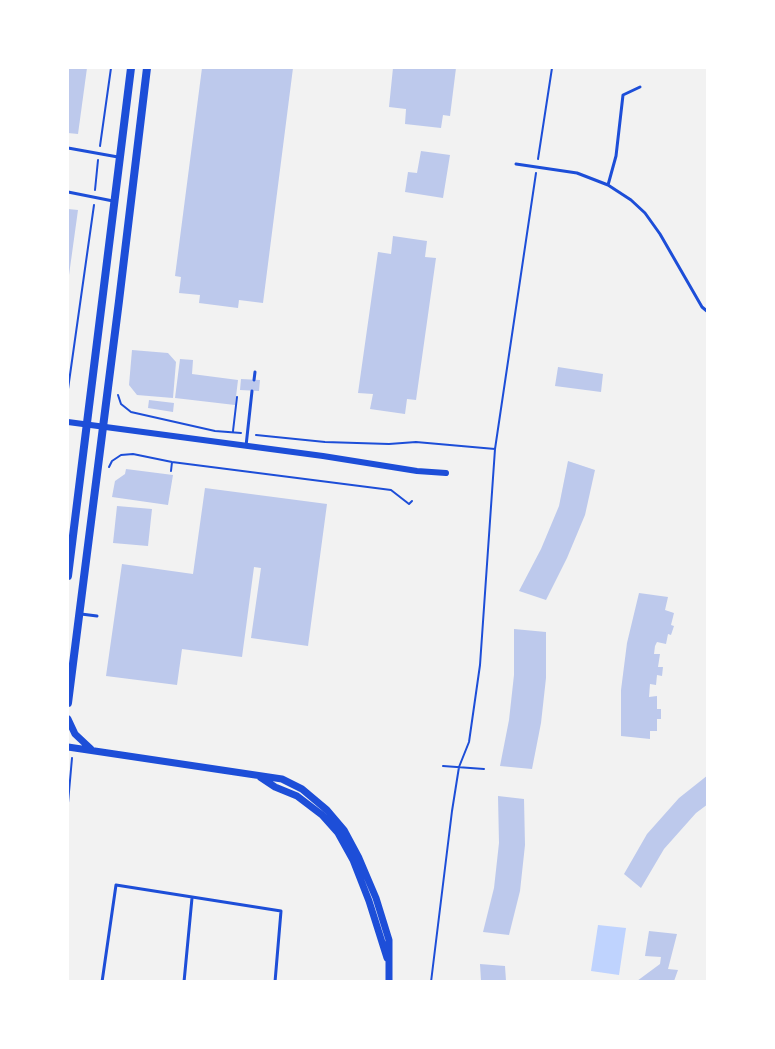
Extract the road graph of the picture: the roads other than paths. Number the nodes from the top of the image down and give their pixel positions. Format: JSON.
{"nodes":[{"id":1,"x":131,"y":68,"type":"edge"},
{"id":2,"x":147,"y":68,"type":"edge"},
{"id":3,"x":640,"y":87,"type":"dead end"},
{"id":4,"x":68,"y":148,"type":"edge"},
{"id":5,"x":120,"y":157,"type":"junction"},
{"id":6,"x":516,"y":164,"type":"dead end"},
{"id":7,"x":608,"y":185,"type":"junction"},
{"id":8,"x":68,"y":192,"type":"edge"},
{"id":9,"x":114,"y":202,"type":"junction"},
{"id":10,"x":708,"y":312,"type":"edge"},
{"id":11,"x":255,"y":372,"type":"dead end"},
{"id":12,"x":254,"y":380,"type":"dead end"},
{"id":13,"x":252,"y":391,"type":"dead end"},
{"id":14,"x":68,"y":422,"type":"edge"},
{"id":15,"x":87,"y":424,"type":"junction"},
{"id":16,"x":103,"y":426,"type":"junction"},
{"id":17,"x":246,"y":446,"type":"junction"},
{"id":18,"x":447,"y":473,"type":"dead end"},
{"id":19,"x":68,"y":560,"type":"edge"},
{"id":20,"x":68,"y":576,"type":"edge"},
{"id":21,"x":79,"y":614,"type":"junction"},
{"id":22,"x":97,"y":616,"type":"dead end"},
{"id":23,"x":68,"y":703,"type":"edge"},
{"id":24,"x":68,"y":719,"type":"edge"},
{"id":25,"x":68,"y":747,"type":"edge"},
{"id":26,"x":94,"y":751,"type":"junction"},
{"id":27,"x":192,"y":898,"type":"junction"},
{"id":28,"x":102,"y":981,"type":"edge"},
{"id":29,"x":184,"y":981,"type":"edge"},
{"id":30,"x":275,"y":981,"type":"edge"},
{"id":31,"x":389,"y":981,"type":"edge"}],
"edges":[{"from":1,"to":5,"type":"main road"},
{"from":2,"to":16,"type":"main road"},
{"from":3,"to":7,"type":"lane"},
{"from":4,"to":5,"type":"lane"},
{"from":5,"to":9,"type":"main road"},
{"from":6,"to":7,"type":"lane"},
{"from":7,"to":10,"type":"lane"},
{"from":8,"to":9,"type":"lane"},
{"from":9,"to":15,"type":"main road"},
{"from":11,"to":12,"type":"lane"},
{"from":13,"to":17,"type":"lane"},
{"from":14,"to":15,"type":"street"},
{"from":15,"to":16,"type":"street"},
{"from":15,"to":19,"type":"main road"},
{"from":16,"to":17,"type":"street"},
{"from":16,"to":21,"type":"main road"},
{"from":17,"to":18,"type":"street"},
{"from":19,"to":20,"type":"main road"},
{"from":21,"to":22,"type":"lane"},
{"from":21,"to":23,"type":"main road"},
{"from":24,"to":26,"type":"street"},
{"from":25,"to":26,"type":"street"},
{"from":26,"to":31,"type":"street"},
{"from":27,"to":28,"type":"lane"},
{"from":27,"to":29,"type":"lane"},
{"from":27,"to":30,"type":"lane"}]}
